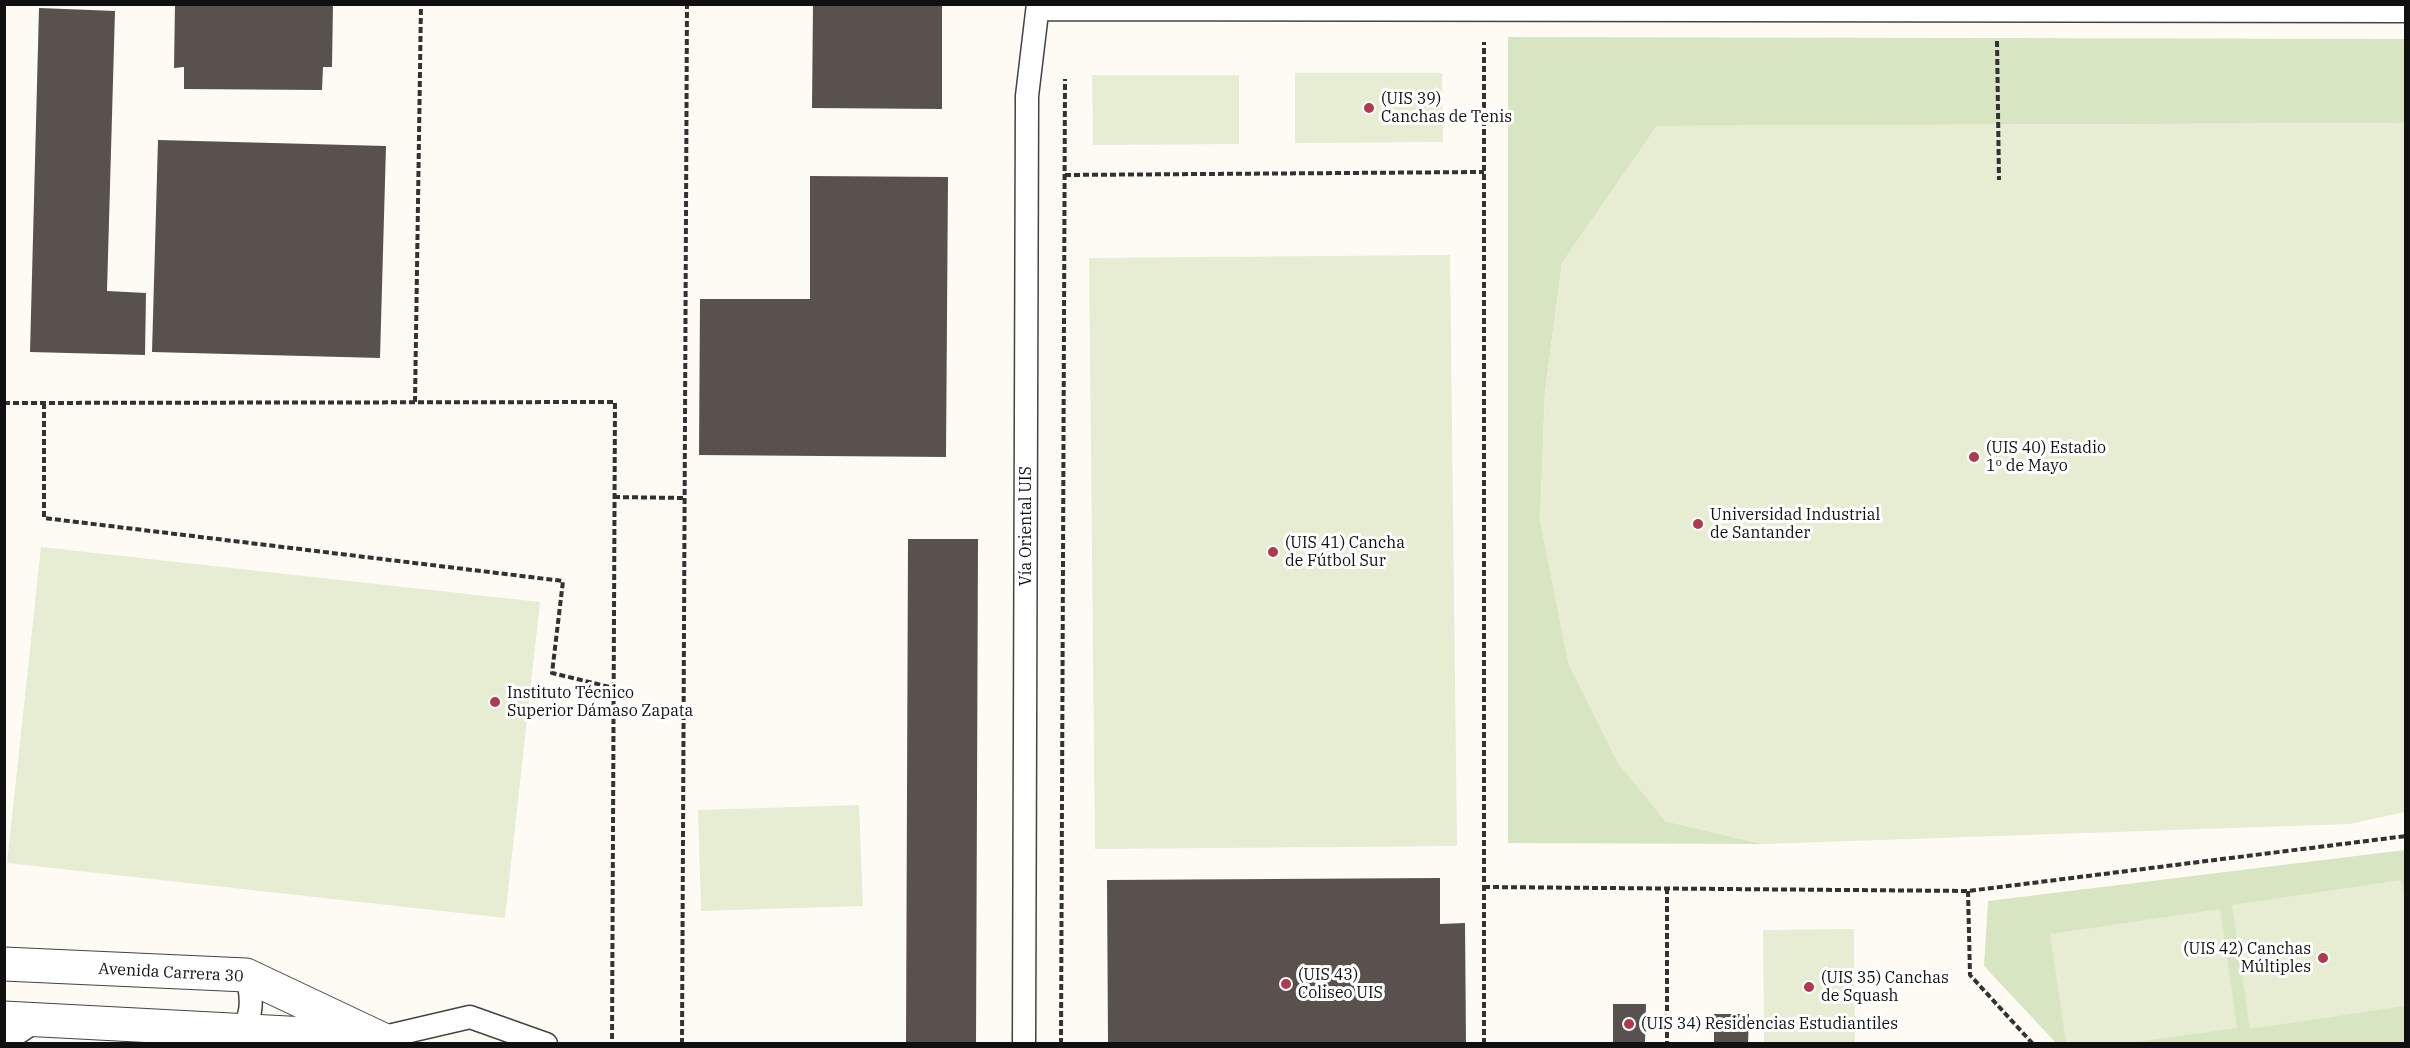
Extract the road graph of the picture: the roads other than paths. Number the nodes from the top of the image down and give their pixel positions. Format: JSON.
{"nodes":[{"id":1,"x":1038,"y":7,"type":"edge"},
{"id":2,"x":2406,"y":11,"type":"edge"},
{"id":3,"x":4,"y":964,"type":"edge"},
{"id":4,"x":246,"y":975,"type":"junction"},
{"id":5,"x":4,"y":1018,"type":"edge"},
{"id":6,"x":37,"y":1020,"type":"junction"},
{"id":7,"x":154,"y":1035,"type":"edge"},
{"id":8,"x":238,"y":1037,"type":"edge"},
{"id":9,"x":386,"y":1041,"type":"edge"},
{"id":10,"x":4,"y":1042,"type":"edge"},
{"id":11,"x":546,"y":1044,"type":"edge"},
{"id":12,"x":1024,"y":1044,"type":"edge"}],
"edges":[{"from":1,"to":2,"type":"lane","name":"Vía Oriental UIS"},
{"from":1,"to":12,"type":"lane","name":"Vía Oriental UIS"},
{"from":3,"to":4,"type":"street","name":"Avenida Carrera 30"},
{"from":4,"to":8,"type":"lane"},
{"from":4,"to":9,"type":"street","name":"Avenida Carrera 30"},
{"from":5,"to":6,"type":"street"},
{"from":6,"to":7,"type":"street"},
{"from":6,"to":10,"type":"lane"},
{"from":7,"to":8,"type":"street"},
{"from":8,"to":9,"type":"street"},
{"from":9,"to":11,"type":"lane"}]}
